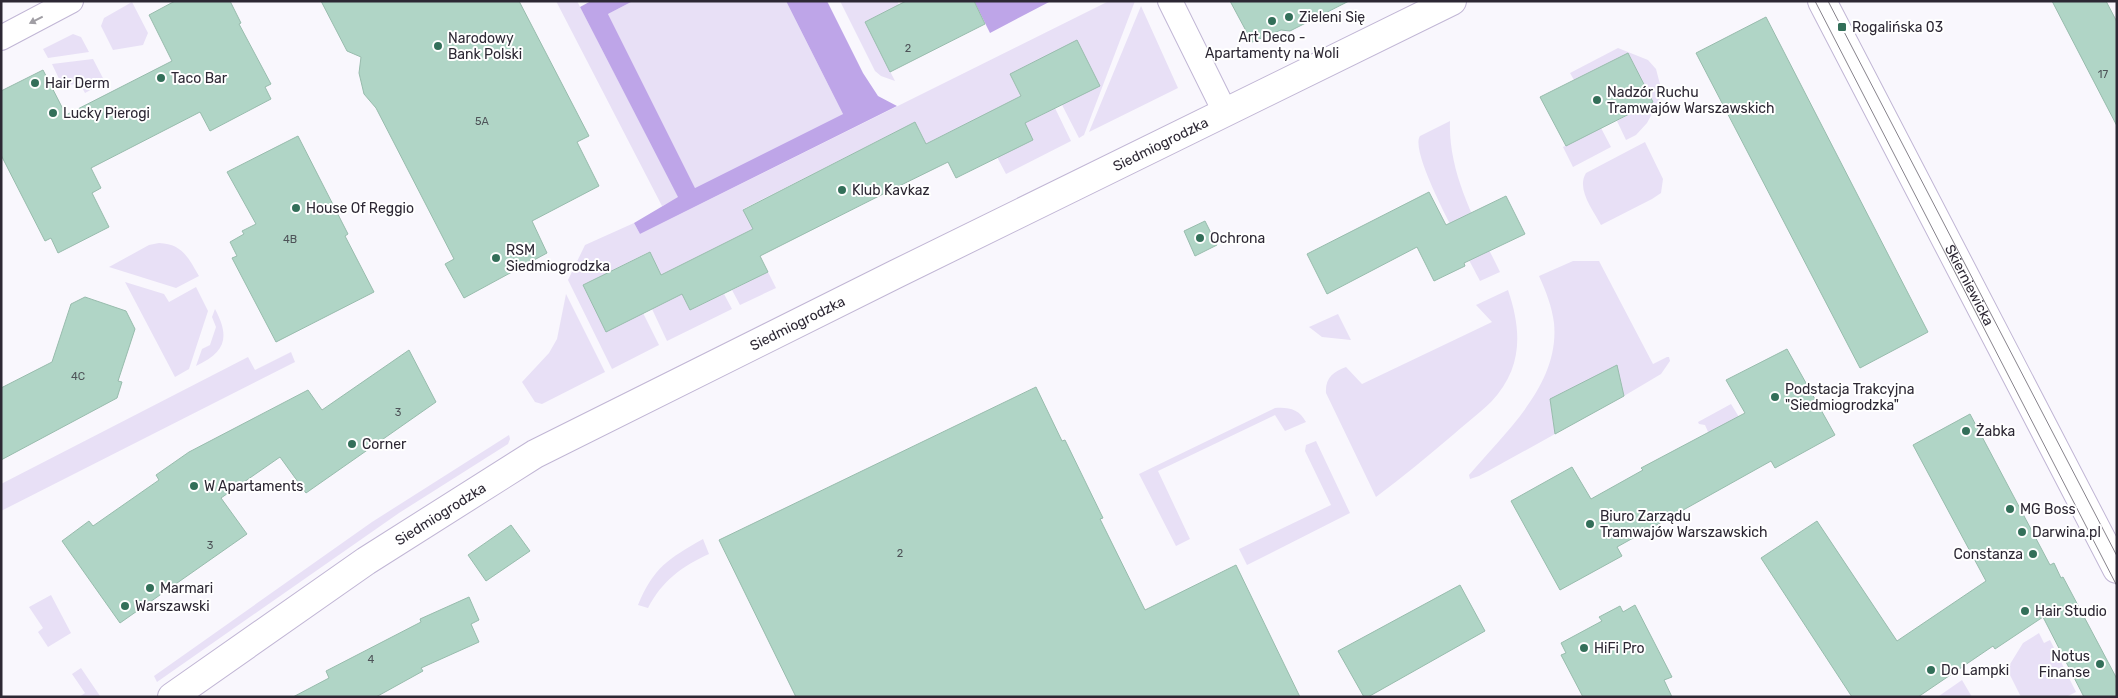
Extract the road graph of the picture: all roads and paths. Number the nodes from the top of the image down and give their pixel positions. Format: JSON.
{"nodes":[{"id":1,"x":71,"y":1,"type":"edge"},
{"id":2,"x":1170,"y":1,"type":"edge"},
{"id":3,"x":1452,"y":1,"type":"edge"},
{"id":4,"x":1822,"y":1,"type":"edge"},
{"id":5,"x":1,"y":38,"type":"edge"},
{"id":6,"x":1225,"y":112,"type":"junction"},
{"id":7,"x":2117,"y":569,"type":"edge"},
{"id":8,"x":172,"y":697,"type":"edge"}],
"edges":[{"from":1,"to":5,"type":"street","one_way":true},
{"from":2,"to":6,"type":"street"},
{"from":3,"to":6,"type":"street","name":"Siedmiogrodzka"},
{"from":4,"to":7,"type":"street","name":"Skierniewicka"},
{"from":6,"to":8,"type":"street","name":"Siedmiogrodzka"}]}
